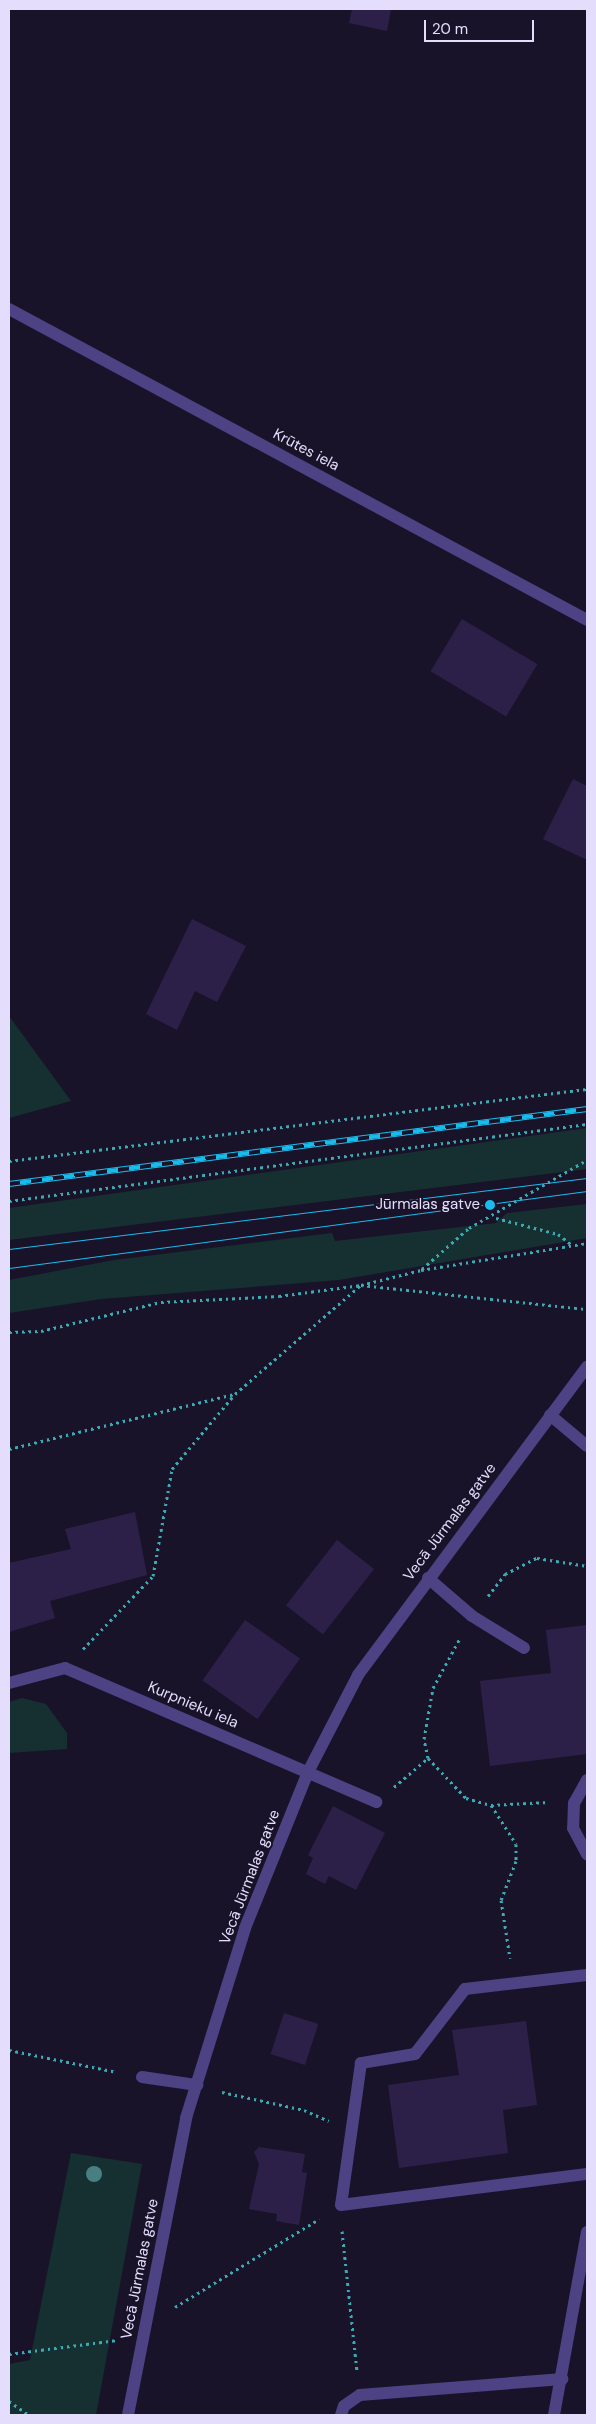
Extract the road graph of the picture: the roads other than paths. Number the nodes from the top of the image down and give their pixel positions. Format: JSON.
{"nodes":[{"id":1,"x":9,"y":309,"type":"edge"},
{"id":2,"x":587,"y":620,"type":"edge"},
{"id":3,"x":587,"y":1367,"type":"edge"},
{"id":4,"x":550,"y":1415,"type":"junction"},
{"id":5,"x":587,"y":1446,"type":"edge"},
{"id":6,"x":428,"y":1578,"type":"junction"},
{"id":7,"x":524,"y":1648,"type":"dead end"},
{"id":8,"x":9,"y":1683,"type":"edge"},
{"id":9,"x":308,"y":1772,"type":"junction"},
{"id":10,"x":587,"y":1780,"type":"edge"},
{"id":11,"x":376,"y":1802,"type":"road end"},
{"id":12,"x":587,"y":1854,"type":"edge"},
{"id":13,"x":587,"y":1975,"type":"edge"},
{"id":14,"x":142,"y":2077,"type":"road end"},
{"id":15,"x":197,"y":2085,"type":"junction"},
{"id":16,"x":587,"y":2174,"type":"edge"},
{"id":17,"x":587,"y":2232,"type":"edge"},
{"id":18,"x":562,"y":2379,"type":"junction"},
{"id":19,"x":128,"y":2415,"type":"edge"},
{"id":20,"x":341,"y":2415,"type":"edge"},
{"id":21,"x":554,"y":2415,"type":"edge"}],
"edges":[{"from":1,"to":2,"type":"street","name":"Krūtes iela"},
{"from":3,"to":4,"type":"street","name":"Vecā Jūrmalas gatve"},
{"from":4,"to":5,"type":"street"},
{"from":4,"to":6,"type":"street","name":"Vecā Jūrmalas gatve"},
{"from":6,"to":7,"type":"street"},
{"from":6,"to":9,"type":"street","name":"Vecā Jūrmalas gatve"},
{"from":8,"to":9,"type":"street","name":"Kurpnieku iela"},
{"from":9,"to":11,"type":"street","name":"Kurpnieku iela"},
{"from":9,"to":15,"type":"street","name":"Vecā Jūrmalas gatve"},
{"from":10,"to":12,"type":"street"},
{"from":13,"to":16,"type":"street"},
{"from":14,"to":15,"type":"street"},
{"from":15,"to":19,"type":"street","name":"Vecā Jūrmalas gatve"},
{"from":17,"to":18,"type":"street"},
{"from":18,"to":20,"type":"street"},
{"from":18,"to":21,"type":"street"}]}
